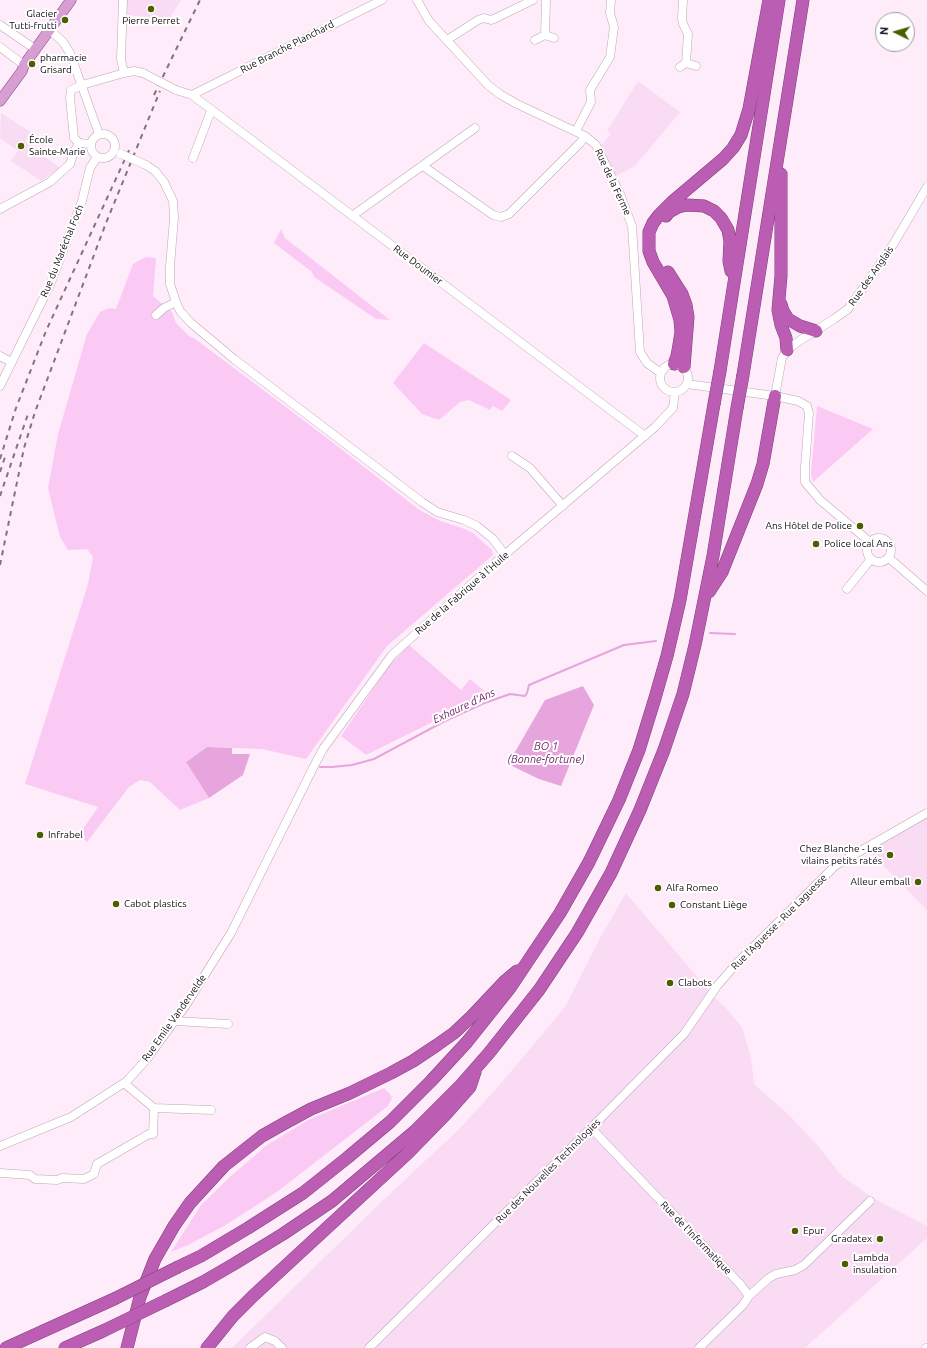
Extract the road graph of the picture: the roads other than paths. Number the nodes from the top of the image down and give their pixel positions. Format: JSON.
{"nodes":[{"id":1,"x":71,"y":0,"type":"edge"},
{"id":2,"x":123,"y":0,"type":"edge"},
{"id":3,"x":382,"y":0,"type":"edge"},
{"id":4,"x":417,"y":0,"type":"edge"},
{"id":5,"x":533,"y":0,"type":"edge"},
{"id":6,"x":546,"y":0,"type":"edge"},
{"id":7,"x":611,"y":0,"type":"edge"},
{"id":8,"x":683,"y":0,"type":"edge"},
{"id":9,"x":769,"y":0,"type":"edge"},
{"id":10,"x":779,"y":0,"type":"edge"},
{"id":11,"x":803,"y":0,"type":"edge"},
{"id":12,"x":0,"y":25,"type":"edge"},
{"id":13,"x":764,"y":29,"type":"junction"},
{"id":14,"x":50,"y":30,"type":"junction"},
{"id":15,"x":545,"y":34,"type":"junction"},
{"id":16,"x":554,"y":38,"type":"dead end"},
{"id":17,"x":447,"y":40,"type":"junction"},
{"id":18,"x":535,"y":40,"type":"dead end"},
{"id":19,"x":0,"y":47,"type":"edge"},
{"id":20,"x":35,"y":49,"type":"junction"},
{"id":21,"x":24,"y":65,"type":"junction"},
{"id":22,"x":696,"y":66,"type":"dead end"},
{"id":23,"x":124,"y":73,"type":"junction"},
{"id":24,"x":82,"y":85,"type":"junction"},
{"id":25,"x":765,"y":88,"type":"junction"},
{"id":26,"x":0,"y":91,"type":"edge"},
{"id":27,"x":192,"y":95,"type":"junction"},
{"id":28,"x":0,"y":101,"type":"edge"},
{"id":29,"x":211,"y":110,"type":"junction"},
{"id":30,"x":475,"y":128,"type":"dead end"},
{"id":31,"x":576,"y":131,"type":"junction"},
{"id":32,"x":99,"y":134,"type":"junction"},
{"id":33,"x":585,"y":136,"type":"junction"},
{"id":34,"x":79,"y":144,"type":"junction"},
{"id":35,"x":90,"y":144,"type":"junction"},
{"id":36,"x":780,"y":147,"type":"junction"},
{"id":37,"x":118,"y":152,"type":"junction"},
{"id":38,"x":97,"y":157,"type":"junction"},
{"id":39,"x":193,"y":158,"type":"dead end"},
{"id":40,"x":423,"y":166,"type":"junction"},
{"id":41,"x":927,"y":187,"type":"edge"},
{"id":42,"x":0,"y":209,"type":"edge"},
{"id":43,"x":352,"y":216,"type":"junction"},
{"id":44,"x":733,"y":286,"type":"junction"},
{"id":45,"x":779,"y":298,"type":"junction"},
{"id":46,"x":176,"y":302,"type":"junction"},
{"id":47,"x":156,"y":315,"type":"dead end"},
{"id":48,"x":816,"y":330,"type":"junction"},
{"id":49,"x":787,"y":350,"type":"junction"},
{"id":50,"x":0,"y":356,"type":"edge"},
{"id":51,"x":11,"y":362,"type":"junction"},
{"id":52,"x":679,"y":366,"type":"junction"},
{"id":53,"x":661,"y":373,"type":"junction"},
{"id":54,"x":687,"y":384,"type":"junction"},
{"id":55,"x":0,"y":386,"type":"edge"},
{"id":56,"x":675,"y":392,"type":"junction"},
{"id":57,"x":774,"y":396,"type":"junction"},
{"id":58,"x":645,"y":436,"type":"junction"},
{"id":59,"x":512,"y":456,"type":"dead end"},
{"id":60,"x":563,"y":506,"type":"junction"},
{"id":61,"x":870,"y":542,"type":"junction"},
{"id":62,"x":505,"y":555,"type":"junction"},
{"id":63,"x":889,"y":558,"type":"junction"},
{"id":64,"x":871,"y":560,"type":"junction"},
{"id":65,"x":847,"y":589,"type":"dead end"},
{"id":66,"x":927,"y":591,"type":"edge"},
{"id":67,"x":705,"y":599,"type":"junction"},
{"id":68,"x":927,"y":813,"type":"edge"},
{"id":69,"x":284,"y":826,"type":"joint"},
{"id":70,"x":529,"y":962,"type":"junction"},
{"id":71,"x":717,"y":986,"type":"joint"},
{"id":72,"x":175,"y":1021,"type":"junction"},
{"id":73,"x":228,"y":1024,"type":"dead end"},
{"id":74,"x":477,"y":1067,"type":"junction"},
{"id":75,"x":124,"y":1083,"type":"junction"},
{"id":76,"x":154,"y":1108,"type":"junction"},
{"id":77,"x":211,"y":1110,"type":"dead end"},
{"id":78,"x":591,"y":1128,"type":"junction"},
{"id":79,"x":0,"y":1146,"type":"edge"},
{"id":80,"x":0,"y":1173,"type":"edge"},
{"id":81,"x":870,"y":1201,"type":"dead end"},
{"id":82,"x":749,"y":1296,"type":"junction"},
{"id":83,"x":6,"y":1348,"type":"edge"},
{"id":84,"x":65,"y":1348,"type":"edge"},
{"id":85,"x":127,"y":1348,"type":"edge"},
{"id":86,"x":207,"y":1348,"type":"edge"},
{"id":87,"x":250,"y":1348,"type":"edge"},
{"id":88,"x":282,"y":1348,"type":"edge"},
{"id":89,"x":369,"y":1348,"type":"edge"},
{"id":90,"x":699,"y":1348,"type":"edge"}],
"edges":[{"from":1,"to":14,"type":"main road"},
{"from":2,"to":23,"type":"street"},
{"from":3,"to":27,"type":"street","name":"Rue Branche Planchard"},
{"from":4,"to":17,"type":"street","name":"Rue de la Ferme"},
{"from":5,"to":17,"type":"street"},
{"from":6,"to":15,"type":"street"},
{"from":7,"to":31,"type":"street"},
{"from":8,"to":22,"type":"street"},
{"from":9,"to":13,"type":"highway"},
{"from":10,"to":25,"type":"highway"},
{"from":11,"to":36,"type":"highway"},
{"from":12,"to":20,"type":"street"},
{"from":13,"to":25,"type":"highway"},
{"from":13,"to":52,"type":"highway"},
{"from":14,"to":20,"type":"main road"},
{"from":14,"to":24,"type":"street"},
{"from":15,"to":16,"type":"street"},
{"from":15,"to":18,"type":"street"},
{"from":17,"to":31,"type":"street","name":"Rue de la Ferme"},
{"from":19,"to":21,"type":"street"},
{"from":20,"to":21,"type":"main road"},
{"from":21,"to":26,"type":"main road"},
{"from":21,"to":28,"type":"main road"},
{"from":23,"to":24,"type":"street"},
{"from":23,"to":27,"type":"street","bridge":true},
{"from":24,"to":32,"type":"street"},
{"from":24,"to":34,"type":"street"},
{"from":25,"to":44,"type":"highway"},
{"from":27,"to":29,"type":"street","name":"Rue Doumier"},
{"from":29,"to":39,"type":"street"},
{"from":29,"to":43,"type":"street","name":"Rue Doumier"},
{"from":30,"to":40,"type":"street"},
{"from":31,"to":33,"type":"street","name":"Rue de la Ferme"},
{"from":32,"to":35,"type":"street"},
{"from":32,"to":37,"type":"street"},
{"from":33,"to":40,"type":"street"},
{"from":33,"to":53,"type":"street","name":"Rue de la Ferme"},
{"from":34,"to":35,"type":"street"},
{"from":34,"to":42,"type":"street"},
{"from":35,"to":38,"type":"street"},
{"from":36,"to":45,"type":"highway"},
{"from":36,"to":67,"type":"highway","bridge":true},
{"from":37,"to":38,"type":"street"},
{"from":37,"to":46,"type":"street","bridge":true},
{"from":38,"to":51,"type":"street","name":"Rue du Maréchal Foch"},
{"from":40,"to":43,"type":"street"},
{"from":41,"to":48,"type":"street","name":"Rue des Anglais"},
{"from":43,"to":58,"type":"street","name":"Rue Doumier"},
{"from":44,"to":52,"type":"highway"},
{"from":44,"to":70,"type":"highway","bridge":true},
{"from":45,"to":48,"type":"highway"},
{"from":45,"to":49,"type":"highway"},
{"from":46,"to":47,"type":"street"},
{"from":46,"to":62,"type":"street"},
{"from":48,"to":49,"type":"street","name":"Rue des Anglais"},
{"from":49,"to":57,"type":"street"},
{"from":50,"to":51,"type":"street"},
{"from":51,"to":55,"type":"street","name":"Rue du Maréchal Foch"},
{"from":52,"to":53,"type":"street"},
{"from":52,"to":54,"type":"street"},
{"from":53,"to":56,"type":"street"},
{"from":54,"to":56,"type":"street"},
{"from":54,"to":57,"type":"street"},
{"from":56,"to":58,"type":"street","name":"Rue de la Fabrique à l'Huile"},
{"from":57,"to":61,"type":"street"},
{"from":57,"to":67,"type":"highway"},
{"from":58,"to":60,"type":"street","name":"Rue de la Fabrique à l'Huile"},
{"from":59,"to":60,"type":"street"},
{"from":60,"to":62,"type":"street","name":"Rue de la Fabrique à l'Huile"},
{"from":61,"to":63,"type":"street"},
{"from":61,"to":64,"type":"street"},
{"from":62,"to":69,"type":"street","name":"Rue de la Fabrique à l'Huile"},
{"from":63,"to":64,"type":"street"},
{"from":63,"to":66,"type":"street"},
{"from":64,"to":65,"type":"street"},
{"from":67,"to":74,"type":"highway"},
{"from":68,"to":71,"type":"street","name":"Rue l'Aguesse - Rue Laguesse"},
{"from":69,"to":72,"type":"street","name":"Rue Emile Vandervelde"},
{"from":70,"to":83,"type":"highway","bridge":true},
{"from":70,"to":85,"type":"highway"},
{"from":71,"to":78,"type":"street","name":"Rue des Nouvelles Technologies"},
{"from":72,"to":73,"type":"street"},
{"from":72,"to":75,"type":"street","name":"Rue Emile Vandervelde"},
{"from":74,"to":84,"type":"highway","bridge":true},
{"from":74,"to":86,"type":"highway"},
{"from":75,"to":76,"type":"street"},
{"from":75,"to":79,"type":"street","name":"Rue Emile Vandervelde"},
{"from":76,"to":77,"type":"street"},
{"from":76,"to":80,"type":"street"},
{"from":78,"to":82,"type":"street","name":"Rue de l'Informatique"},
{"from":78,"to":89,"type":"street","name":"Rue des Nouvelles Technologies"},
{"from":81,"to":82,"type":"street"},
{"from":82,"to":90,"type":"street"},
{"from":87,"to":88,"type":"street"}]}
